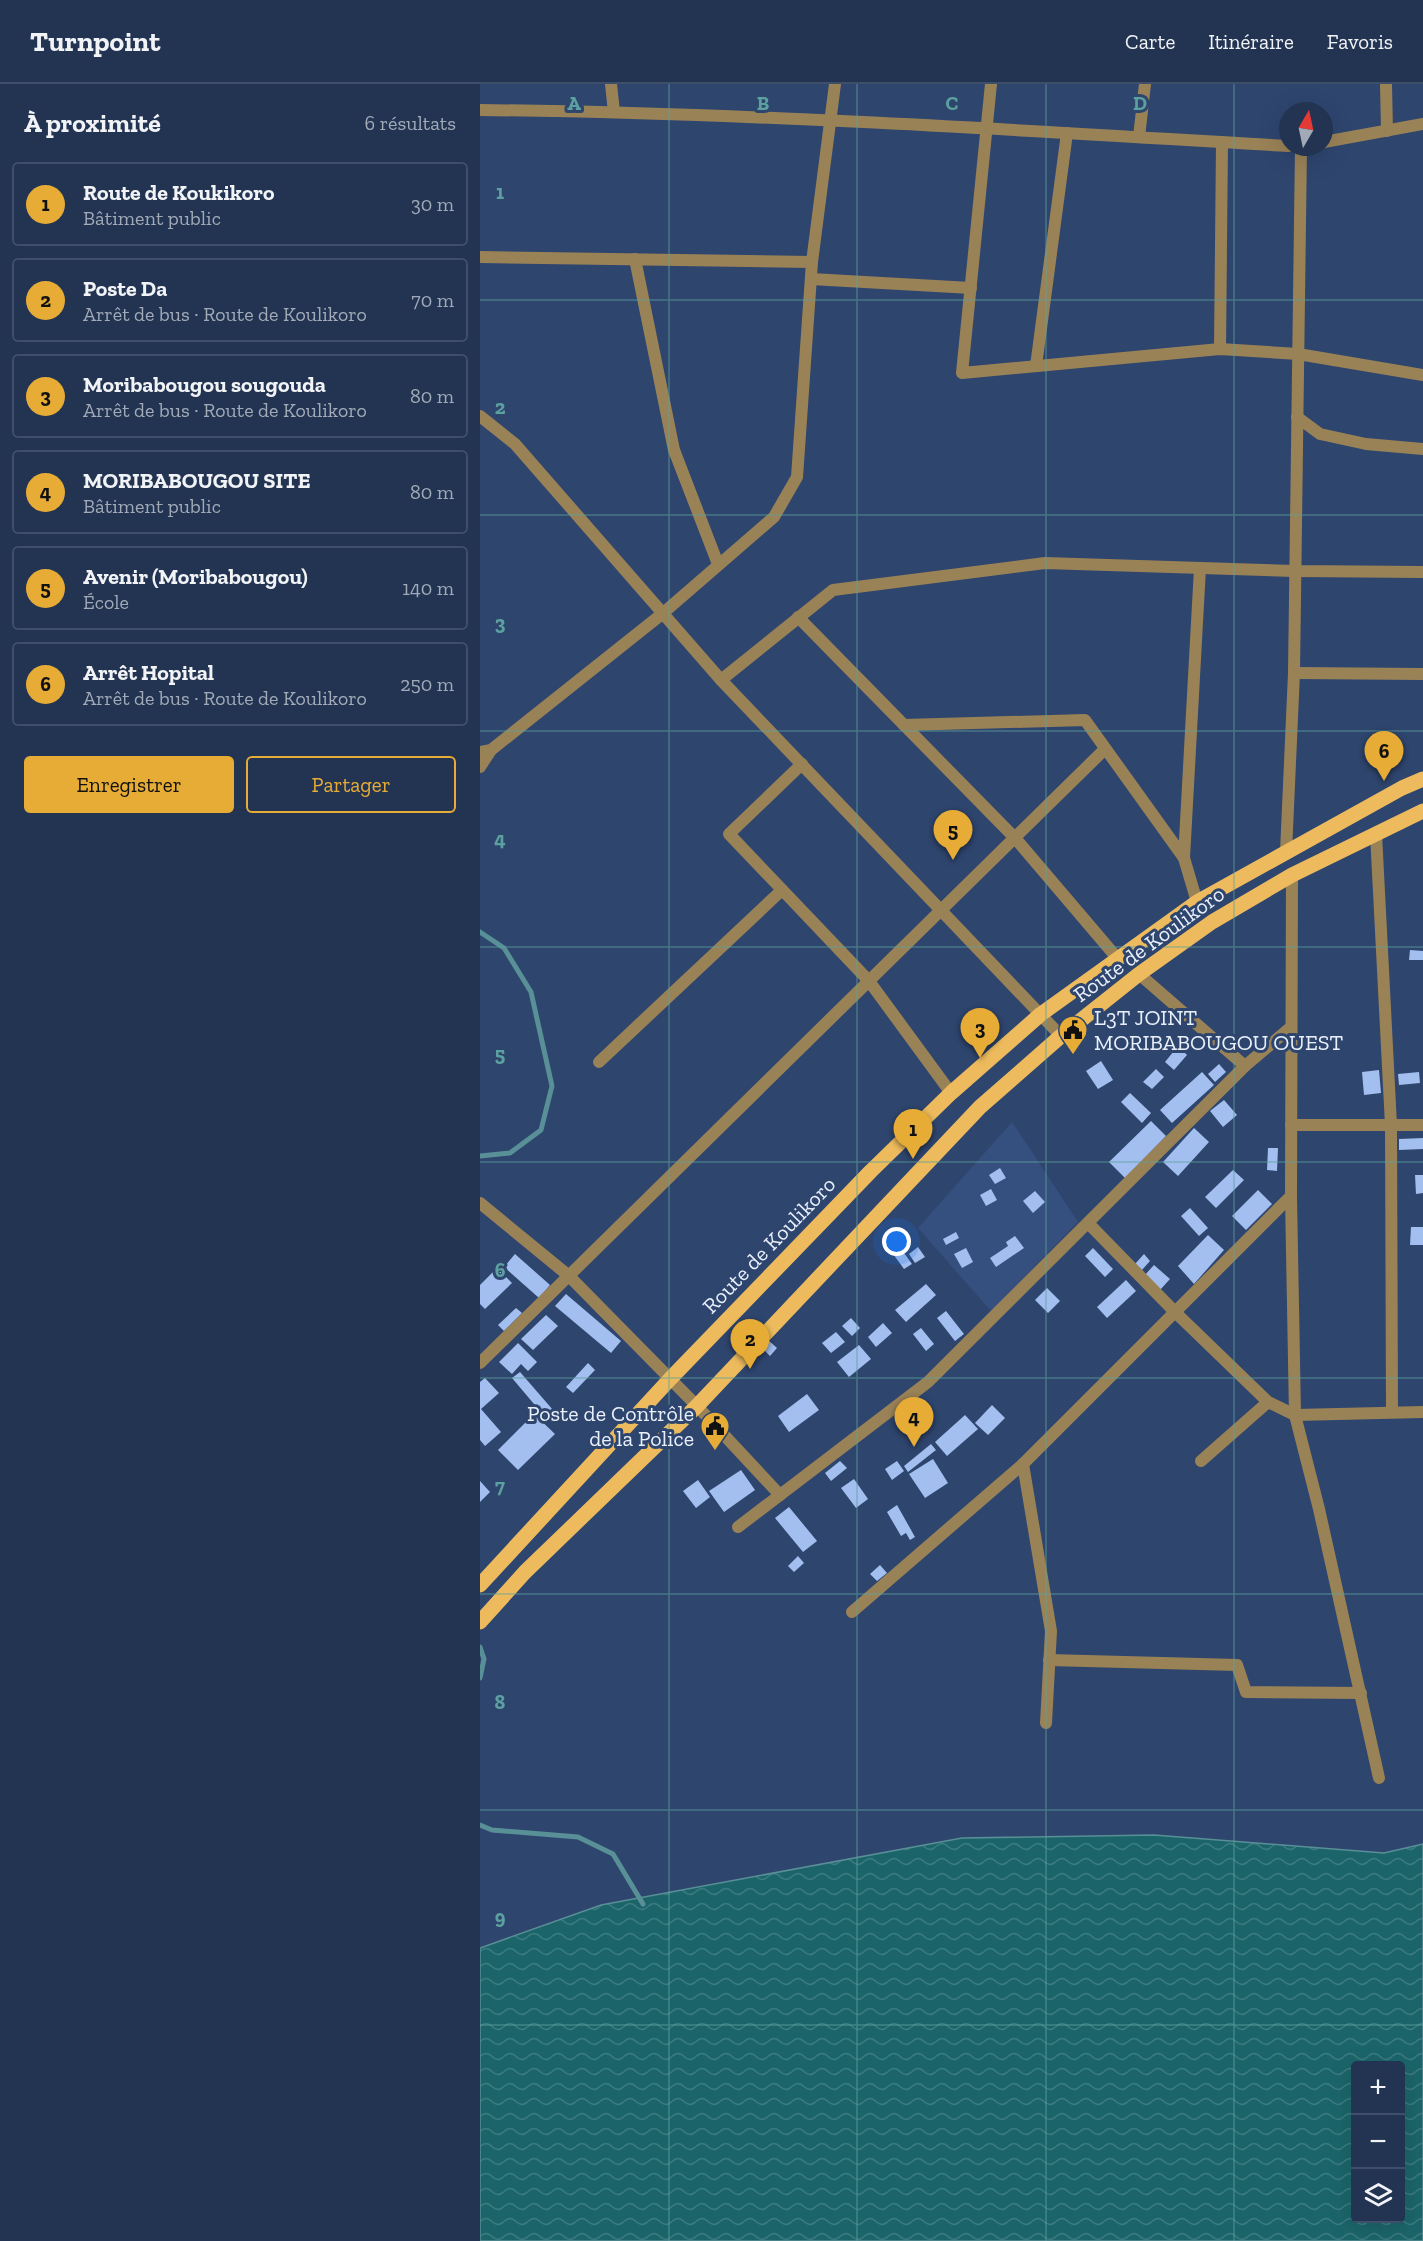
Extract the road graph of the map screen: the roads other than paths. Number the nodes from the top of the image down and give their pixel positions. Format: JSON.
{"nodes":[{"id":1,"x":611,"y":84,"type":"edge"},
{"id":2,"x":834,"y":84,"type":"edge"},
{"id":3,"x":991,"y":84,"type":"edge"},
{"id":4,"x":1145,"y":84,"type":"edge"},
{"id":5,"x":1386,"y":84,"type":"edge"},
{"id":6,"x":480,"y":110,"type":"edge"},
{"id":7,"x":614,"y":111,"type":"junction"},
{"id":8,"x":830,"y":119,"type":"junction"},
{"id":9,"x":1423,"y":124,"type":"edge"},
{"id":10,"x":986,"y":128,"type":"junction"},
{"id":11,"x":1387,"y":131,"type":"junction"},
{"id":12,"x":1067,"y":133,"type":"junction"},
{"id":13,"x":1139,"y":137,"type":"junction"},
{"id":14,"x":1333,"y":140,"type":"edge"},
{"id":15,"x":1222,"y":142,"type":"junction"},
{"id":16,"x":1279,"y":145,"type":"edge"},
{"id":17,"x":1301,"y":156,"type":"edge"},
{"id":18,"x":480,"y":257,"type":"edge"},
{"id":19,"x":634,"y":259,"type":"junction"},
{"id":20,"x":812,"y":262,"type":"junction"},
{"id":21,"x":811,"y":279,"type":"junction"},
{"id":22,"x":971,"y":288,"type":"junction"},
{"id":23,"x":1220,"y":349,"type":"junction"},
{"id":24,"x":1298,"y":354,"type":"junction"},
{"id":25,"x":1036,"y":366,"type":"junction"},
{"id":26,"x":1423,"y":375,"type":"edge"},
{"id":27,"x":480,"y":416,"type":"edge"},
{"id":28,"x":1297,"y":417,"type":"junction"},
{"id":29,"x":1423,"y":449,"type":"edge"},
{"id":30,"x":717,"y":564,"type":"junction"},
{"id":31,"x":1200,"y":568,"type":"junction"},
{"id":32,"x":1295,"y":571,"type":"junction"},
{"id":33,"x":1423,"y":572,"type":"edge"},
{"id":34,"x":662,"y":614,"type":"junction"},
{"id":35,"x":798,"y":617,"type":"junction"},
{"id":36,"x":1294,"y":674,"type":"junction"},
{"id":37,"x":1423,"y":674,"type":"edge"},
{"id":38,"x":721,"y":680,"type":"junction"},
{"id":39,"x":904,"y":724,"type":"junction"},
{"id":40,"x":1105,"y":749,"type":"junction"},
{"id":41,"x":486,"y":751,"type":"edge"},
{"id":42,"x":802,"y":764,"type":"junction"},
{"id":43,"x":480,"y":767,"type":"edge"},
{"id":44,"x":1423,"y":779,"type":"edge"},
{"id":45,"x":1423,"y":811,"type":"edge"},
{"id":46,"x":1377,"y":834,"type":"junction"},
{"id":47,"x":1015,"y":838,"type":"junction"},
{"id":48,"x":1287,"y":852,"type":"junction"},
{"id":49,"x":1184,"y":858,"type":"junction"},
{"id":50,"x":1292,"y":875,"type":"junction"},
{"id":51,"x":782,"y":890,"type":"junction"},
{"id":52,"x":1197,"y":902,"type":"junction"},
{"id":53,"x":942,"y":909,"type":"junction"},
{"id":54,"x":1118,"y":959,"type":"junction"},
{"id":55,"x":1139,"y":974,"type":"junction"},
{"id":56,"x":869,"y":981,"type":"junction"},
{"id":57,"x":1041,"y":1014,"type":"junction"},
{"id":58,"x":1291,"y":1027,"type":"junction"},
{"id":59,"x":1061,"y":1036,"type":"junction"},
{"id":60,"x":599,"y":1062,"type":"dead end"},
{"id":61,"x":1245,"y":1066,"type":"junction"},
{"id":62,"x":951,"y":1093,"type":"junction"},
{"id":63,"x":1291,"y":1125,"type":"junction"},
{"id":64,"x":1391,"y":1125,"type":"junction"},
{"id":65,"x":1423,"y":1125,"type":"edge"},
{"id":66,"x":1291,"y":1196,"type":"junction"},
{"id":67,"x":480,"y":1203,"type":"edge"},
{"id":68,"x":1088,"y":1223,"type":"junction"},
{"id":69,"x":569,"y":1276,"type":"junction"},
{"id":70,"x":1175,"y":1312,"type":"junction"},
{"id":71,"x":480,"y":1363,"type":"edge"},
{"id":72,"x":670,"y":1379,"type":"junction"},
{"id":73,"x":1268,"y":1402,"type":"junction"},
{"id":74,"x":697,"y":1406,"type":"junction"},
{"id":75,"x":1392,"y":1412,"type":"junction"},
{"id":76,"x":1423,"y":1412,"type":"edge"},
{"id":77,"x":1295,"y":1414,"type":"junction"},
{"id":78,"x":1201,"y":1461,"type":"dead end"},
{"id":79,"x":1023,"y":1464,"type":"junction"},
{"id":80,"x":780,"y":1495,"type":"junction"},
{"id":81,"x":738,"y":1527,"type":"dead end"},
{"id":82,"x":480,"y":1584,"type":"edge"},
{"id":83,"x":852,"y":1612,"type":"dead end"},
{"id":84,"x":480,"y":1622,"type":"edge"},
{"id":85,"x":1049,"y":1660,"type":"junction"},
{"id":86,"x":1360,"y":1693,"type":"junction"},
{"id":87,"x":1046,"y":1723,"type":"dead end"},
{"id":88,"x":1380,"y":1778,"type":"dead end"}],
"edges":[{"from":1,"to":7,"type":"street"},
{"from":2,"to":8,"type":"street"},
{"from":3,"to":10,"type":"street"},
{"from":4,"to":13,"type":"street"},
{"from":5,"to":11,"type":"street"},
{"from":6,"to":7,"type":"street"},
{"from":7,"to":8,"type":"street"},
{"from":8,"to":10,"type":"street"},
{"from":8,"to":20,"type":"street"},
{"from":9,"to":11,"type":"street"},
{"from":10,"to":12,"type":"street"},
{"from":10,"to":22,"type":"street"},
{"from":11,"to":14,"type":"street"},
{"from":12,"to":13,"type":"street"},
{"from":12,"to":25,"type":"street"},
{"from":13,"to":15,"type":"street"},
{"from":15,"to":16,"type":"street"},
{"from":15,"to":23,"type":"street"},
{"from":17,"to":24,"type":"street"},
{"from":18,"to":19,"type":"street"},
{"from":19,"to":20,"type":"street"},
{"from":19,"to":30,"type":"street"},
{"from":20,"to":21,"type":"street"},
{"from":21,"to":22,"type":"street"},
{"from":21,"to":30,"type":"street"},
{"from":22,"to":25,"type":"street"},
{"from":23,"to":24,"type":"street"},
{"from":23,"to":25,"type":"street"},
{"from":24,"to":26,"type":"street"},
{"from":24,"to":28,"type":"street"},
{"from":27,"to":34,"type":"street"},
{"from":28,"to":29,"type":"street"},
{"from":28,"to":32,"type":"street"},
{"from":30,"to":34,"type":"street"},
{"from":31,"to":32,"type":"street"},
{"from":31,"to":35,"type":"street"},
{"from":31,"to":49,"type":"street"},
{"from":32,"to":33,"type":"street"},
{"from":32,"to":36,"type":"street"},
{"from":34,"to":38,"type":"street"},
{"from":34,"to":41,"type":"street"},
{"from":35,"to":38,"type":"street"},
{"from":35,"to":39,"type":"street"},
{"from":36,"to":37,"type":"street"},
{"from":36,"to":48,"type":"street"},
{"from":38,"to":42,"type":"street"},
{"from":39,"to":40,"type":"street"},
{"from":39,"to":47,"type":"street"},
{"from":40,"to":47,"type":"street"},
{"from":40,"to":49,"type":"street"},
{"from":41,"to":43,"type":"street"},
{"from":42,"to":51,"type":"street"},
{"from":42,"to":53,"type":"street"},
{"from":44,"to":48,"type":"main road","name":"Route de Koulikoro"},
{"from":45,"to":46,"type":"main road","name":"Route de Koulikoro"},
{"from":46,"to":50,"type":"main road","name":"Route de Koulikoro"},
{"from":46,"to":64,"type":"street"},
{"from":47,"to":53,"type":"street"},
{"from":47,"to":54,"type":"street"},
{"from":48,"to":52,"type":"main road","name":"Route de Koulikoro"},
{"from":49,"to":52,"type":"street"},
{"from":50,"to":55,"type":"main road","name":"Route de Koulikoro"},
{"from":50,"to":58,"type":"street"},
{"from":51,"to":56,"type":"street"},
{"from":51,"to":60,"type":"street"},
{"from":52,"to":54,"type":"main road","name":"Route de Koulikoro"},
{"from":53,"to":56,"type":"street"},
{"from":53,"to":57,"type":"street"},
{"from":54,"to":57,"type":"main road","name":"Route de Koulikoro"},
{"from":55,"to":59,"type":"main road","name":"Route de Koulikoro"},
{"from":55,"to":61,"type":"street"},
{"from":56,"to":62,"type":"street"},
{"from":56,"to":69,"type":"street"},
{"from":57,"to":59,"type":"street"},
{"from":57,"to":62,"type":"main road","name":"Route de Koulikoro"},
{"from":58,"to":61,"type":"street"},
{"from":58,"to":63,"type":"street"},
{"from":59,"to":74,"type":"main road","name":"Route de Koulikoro"},
{"from":61,"to":68,"type":"street"},
{"from":62,"to":72,"type":"main road","name":"Route de Koulikoro"},
{"from":63,"to":64,"type":"street"},
{"from":63,"to":66,"type":"street"},
{"from":64,"to":65,"type":"street"},
{"from":64,"to":75,"type":"street"},
{"from":66,"to":70,"type":"street"},
{"from":66,"to":77,"type":"street"},
{"from":67,"to":69,"type":"street"},
{"from":68,"to":70,"type":"street"},
{"from":68,"to":80,"type":"street"},
{"from":69,"to":71,"type":"street"},
{"from":69,"to":72,"type":"street"},
{"from":70,"to":73,"type":"street"},
{"from":70,"to":79,"type":"street"},
{"from":72,"to":74,"type":"street"},
{"from":72,"to":82,"type":"main road","name":"Route de Koulikoro"},
{"from":73,"to":77,"type":"street"},
{"from":73,"to":78,"type":"street"},
{"from":74,"to":80,"type":"street"},
{"from":74,"to":84,"type":"main road","name":"Route de Koulikoro"},
{"from":75,"to":76,"type":"street"},
{"from":75,"to":77,"type":"street"},
{"from":77,"to":86,"type":"street"},
{"from":79,"to":83,"type":"street"},
{"from":79,"to":85,"type":"street"},
{"from":80,"to":81,"type":"street"},
{"from":85,"to":86,"type":"street"},
{"from":85,"to":87,"type":"street"},
{"from":86,"to":88,"type":"street"}]}
